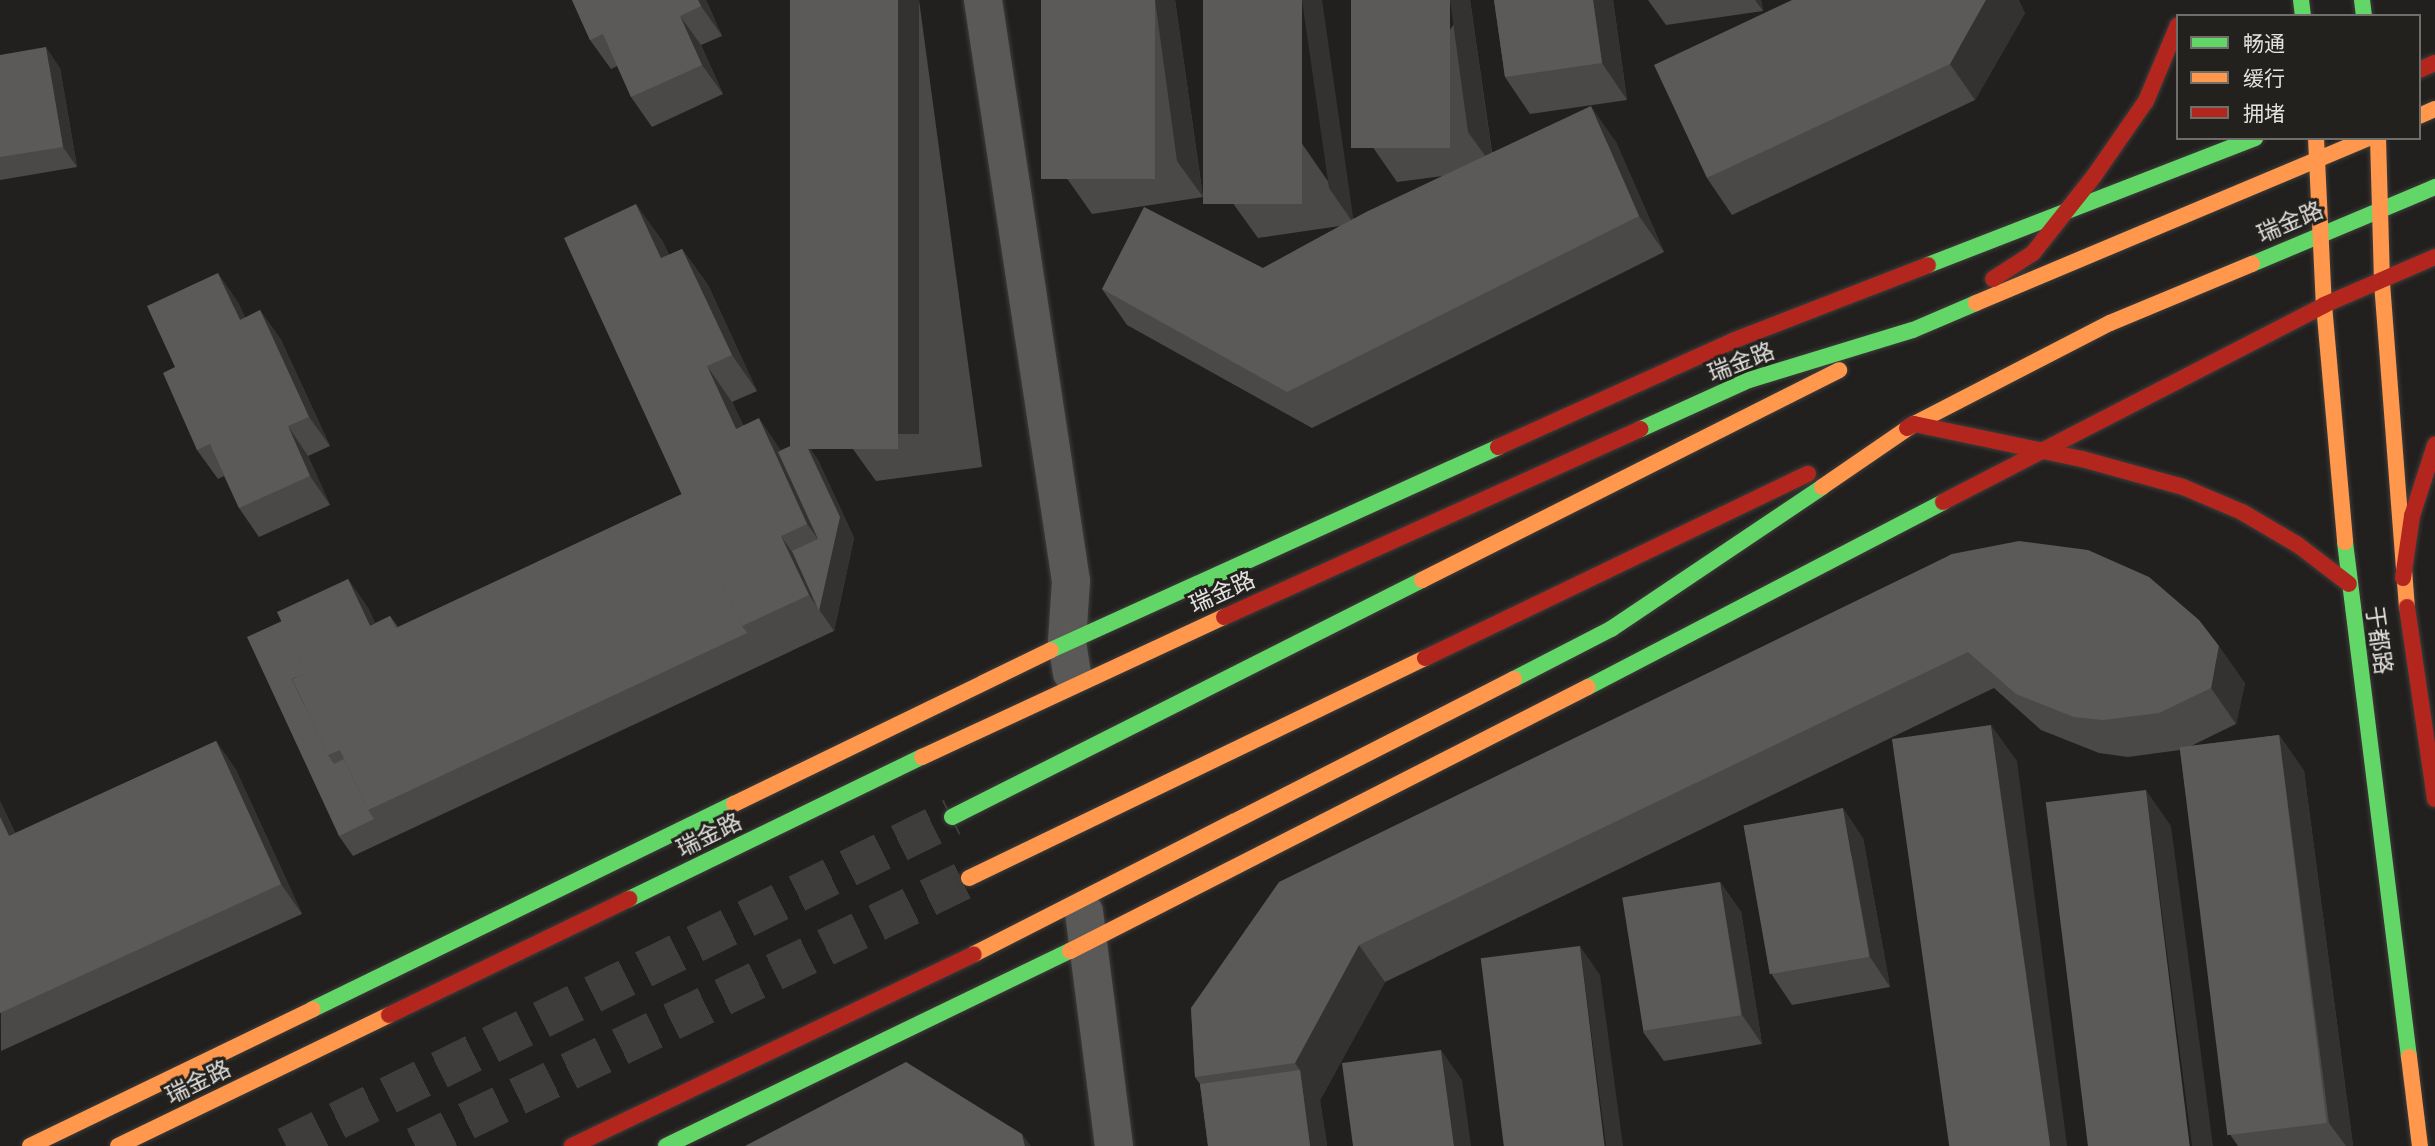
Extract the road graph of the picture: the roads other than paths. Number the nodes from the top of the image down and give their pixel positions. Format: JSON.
{"nodes":[{"id":1,"x":983,"y":0,"type":"edge"},
{"id":2,"x":2176,"y":30,"type":"edge"},
{"id":3,"x":2250,"y":140,"type":"edge"},
{"id":4,"x":2316,"y":140,"type":"edge"},
{"id":5,"x":2365,"y":140,"type":"edge"},
{"id":6,"x":2378,"y":140,"type":"edge"},
{"id":7,"x":2318,"y":159,"type":"junction"},
{"id":8,"x":2435,"y":187,"type":"edge"},
{"id":9,"x":2380,"y":209,"type":"junction"},
{"id":10,"x":2066,"y":214,"type":"junction"},
{"id":11,"x":2320,"y":234,"type":"junction"},
{"id":12,"x":2435,"y":257,"type":"edge"},
{"id":13,"x":2382,"y":283,"type":"junction"},
{"id":14,"x":2324,"y":305,"type":"junction"},
{"id":15,"x":1913,"y":330,"type":"junction"},
{"id":16,"x":1914,"y":424,"type":"junction"},
{"id":17,"x":2435,"y":445,"type":"edge"},
{"id":18,"x":2037,"y":450,"type":"junction"},
{"id":19,"x":2403,"y":578,"type":"junction"},
{"id":20,"x":2348,"y":584,"type":"junction"},
{"id":21,"x":1067,"y":642,"type":"junction"},
{"id":22,"x":1074,"y":684,"type":"junction"},
{"id":23,"x":2435,"y":799,"type":"edge"},
{"id":24,"x":952,"y":817,"type":"tunnel mouth"},
{"id":25,"x":969,"y":878,"type":"tunnel mouth"},
{"id":26,"x":1082,"y":903,"type":"junction"},
{"id":27,"x":1088,"y":942,"type":"junction"},
{"id":28,"x":30,"y":1146,"type":"edge"},
{"id":29,"x":118,"y":1146,"type":"edge"},
{"id":30,"x":572,"y":1146,"type":"edge"},
{"id":31,"x":666,"y":1146,"type":"edge"},
{"id":32,"x":1114,"y":1146,"type":"edge"},
{"id":33,"x":2420,"y":1146,"type":"edge"}],
"edges":[{"from":1,"to":21,"type":"street"},
{"from":2,"to":10,"type":"main road"},
{"from":3,"to":10,"type":"main road"},
{"from":4,"to":7,"type":"main road","name":"于都路"},
{"from":5,"to":7,"type":"main road","name":"瑞金路"},
{"from":6,"to":9,"type":"main road","name":"于都路"},
{"from":7,"to":11,"type":"main road","name":"于都路"},
{"from":7,"to":15,"type":"main road","name":"瑞金路"},
{"from":8,"to":9,"type":"main road","name":"瑞金路"},
{"from":9,"to":11,"type":"main road","name":"瑞金路"},
{"from":9,"to":13,"type":"main road","name":"于都路"},
{"from":10,"to":15,"type":"main road"},
{"from":10,"to":21,"type":"main road"},
{"from":11,"to":14,"type":"main road","name":"于都路"},
{"from":11,"to":16,"type":"main road","name":"瑞金路"},
{"from":12,"to":13,"type":"main road"},
{"from":13,"to":14,"type":"main road"},
{"from":13,"to":19,"type":"main road","name":"于都路"},
{"from":14,"to":18,"type":"main road"},
{"from":14,"to":20,"type":"main road","name":"于都路"},
{"from":15,"to":22,"type":"main road","name":"瑞金路"},
{"from":15,"to":24,"type":"main road"},
{"from":16,"to":18,"type":"main road"},
{"from":16,"to":25,"type":"main road"},
{"from":16,"to":26,"type":"main road","name":"瑞金路"},
{"from":17,"to":19,"type":"main road"},
{"from":18,"to":20,"type":"main road"},
{"from":18,"to":27,"type":"main road"},
{"from":19,"to":23,"type":"main road","name":"于都路"},
{"from":20,"to":33,"type":"main road","name":"于都路"},
{"from":21,"to":22,"type":"street"},
{"from":21,"to":28,"type":"main road"},
{"from":22,"to":29,"type":"main road","name":"瑞金路"},
{"from":26,"to":27,"type":"street"},
{"from":26,"to":30,"type":"main road","name":"瑞金路"},
{"from":27,"to":31,"type":"main road"},
{"from":27,"to":32,"type":"street"}]}
